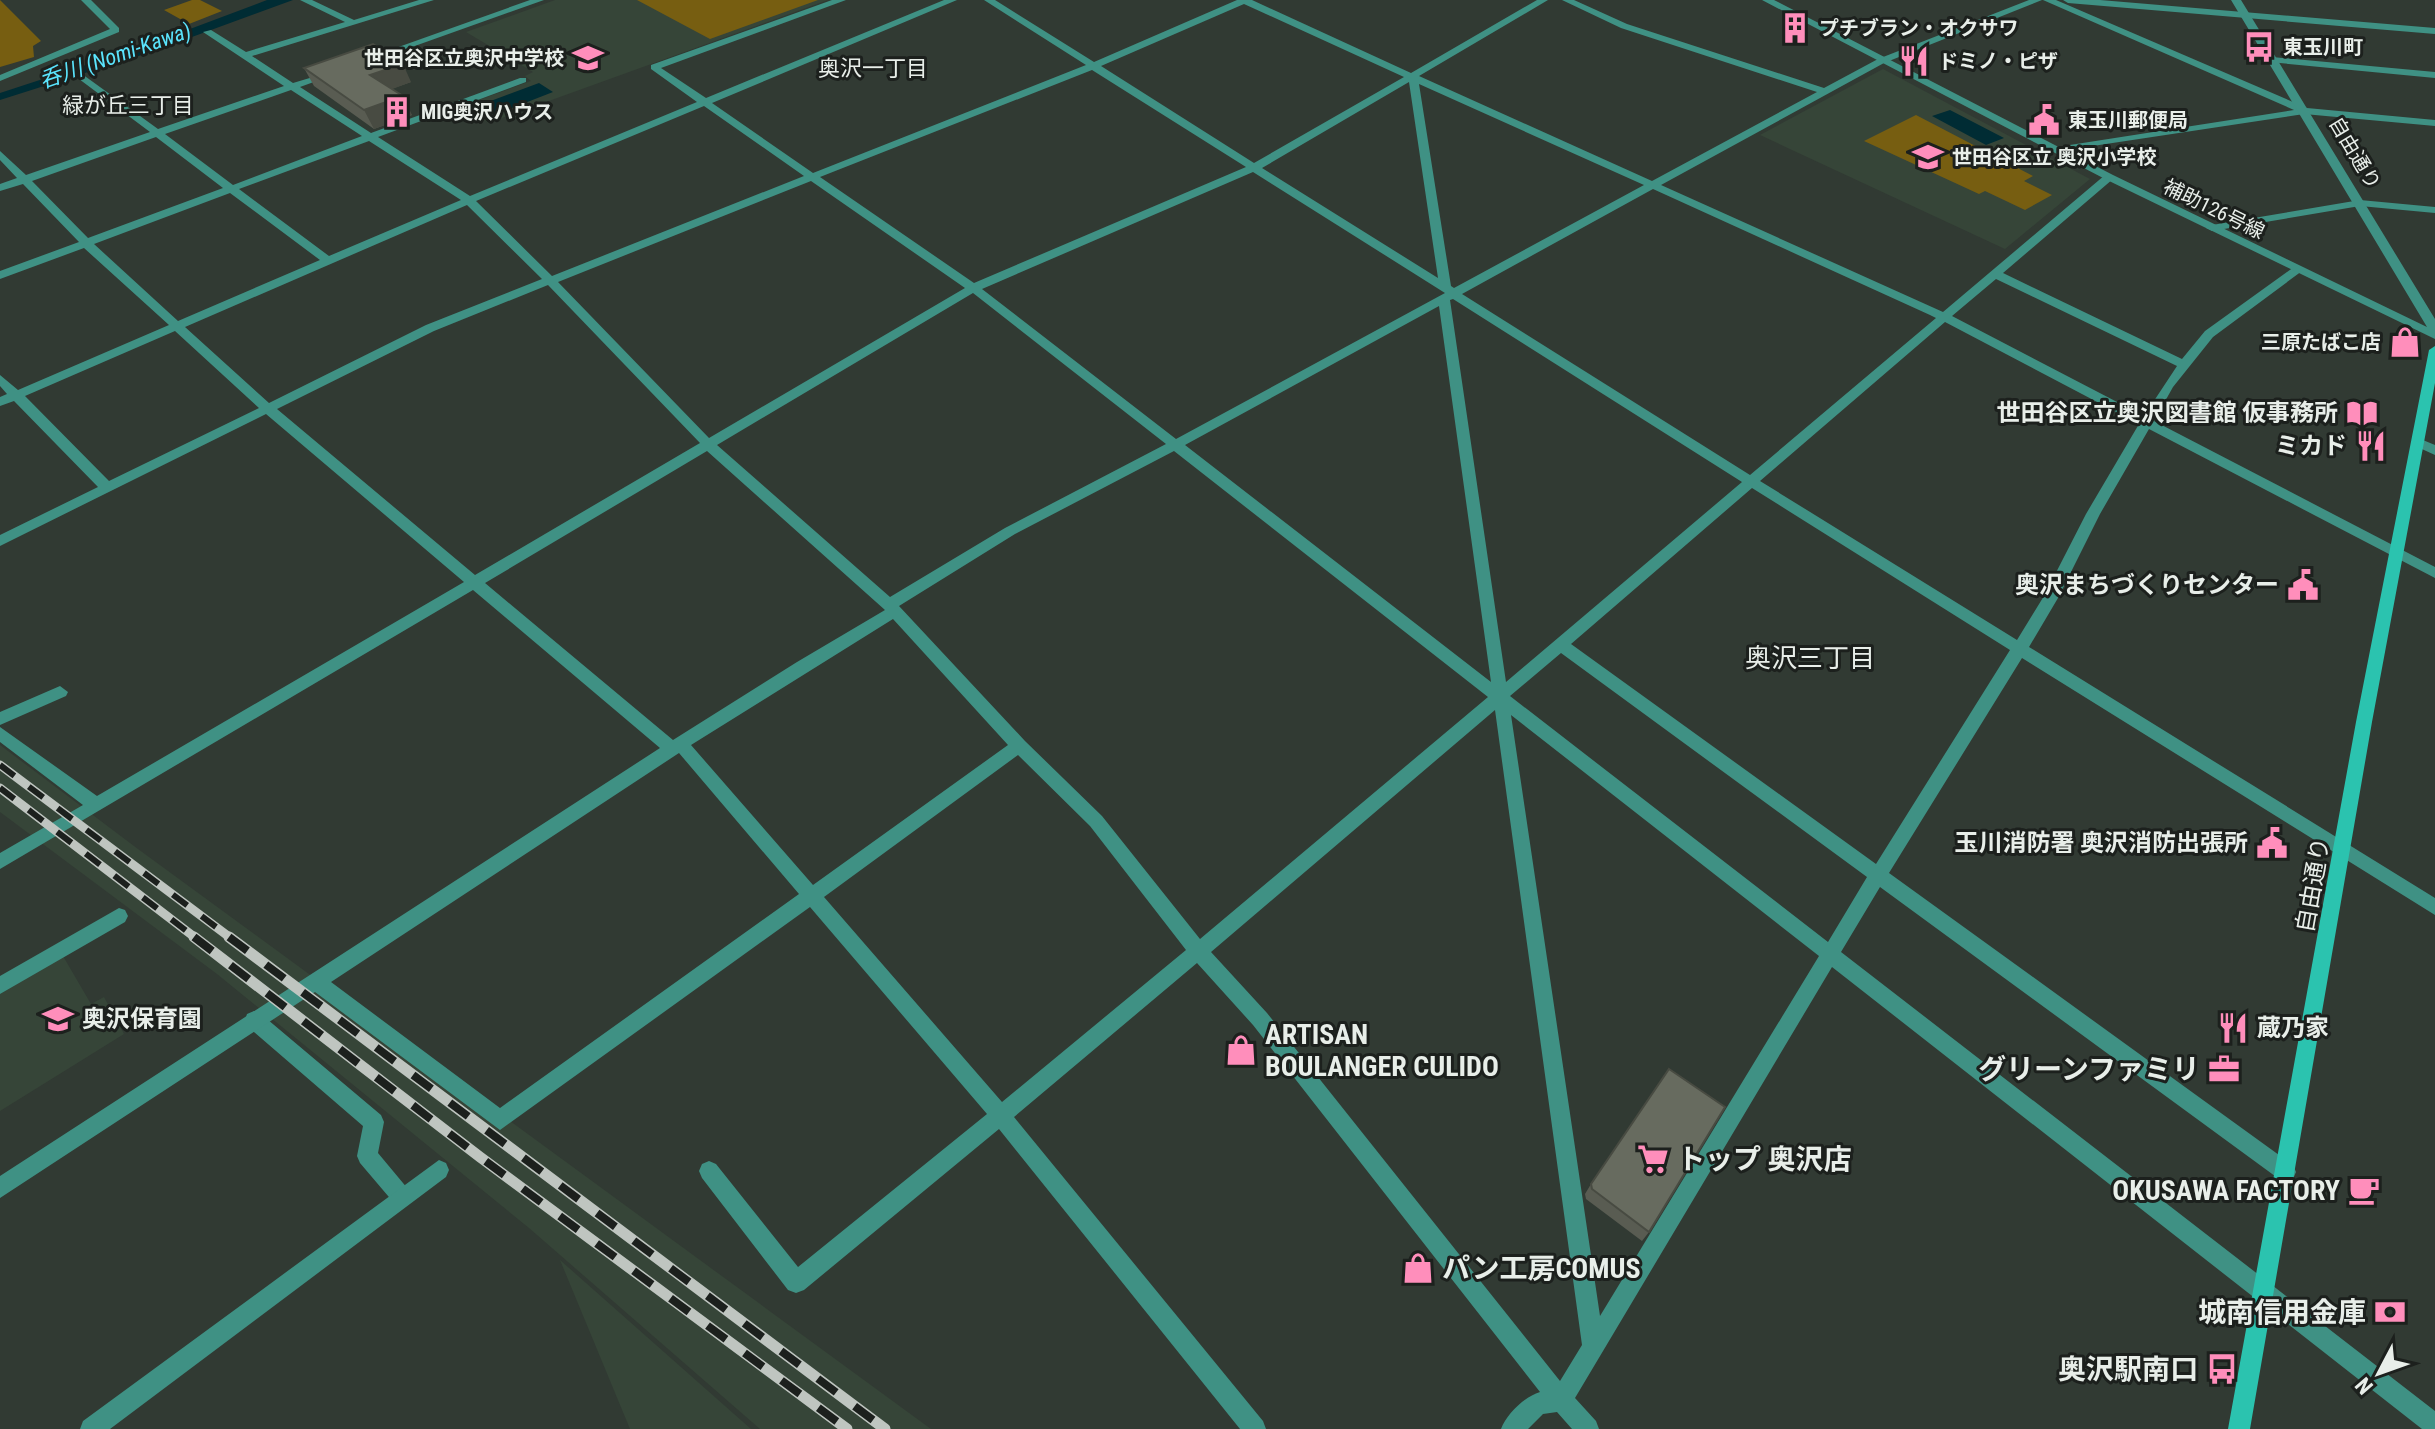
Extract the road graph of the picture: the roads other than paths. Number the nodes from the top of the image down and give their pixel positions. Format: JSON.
{"nodes":[{"id":1,"x":86,"y":0,"type":"edge"},
{"id":2,"x":305,"y":0,"type":"edge"},
{"id":3,"x":429,"y":0,"type":"edge"},
{"id":4,"x":539,"y":0,"type":"edge"},
{"id":5,"x":841,"y":0,"type":"edge"},
{"id":6,"x":952,"y":0,"type":"edge"},
{"id":7,"x":989,"y":0,"type":"edge"},
{"id":8,"x":1244,"y":0,"type":"edge"},
{"id":9,"x":1543,"y":0,"type":"edge"},
{"id":10,"x":1567,"y":0,"type":"edge"},
{"id":11,"x":1767,"y":0,"type":"edge"},
{"id":12,"x":2037,"y":0,"type":"edge"},
{"id":13,"x":2048,"y":0,"type":"edge"},
{"id":14,"x":2068,"y":0,"type":"edge"},
{"id":15,"x":2236,"y":0,"type":"edge"},
{"id":16,"x":2245,"y":15,"type":"junction"},
{"id":17,"x":353,"y":23,"type":"junction"},
{"id":18,"x":2435,"y":31,"type":"edge"},
{"id":19,"x":208,"y":32,"type":"dead end"},
{"id":20,"x":246,"y":55,"type":"junction"},
{"id":21,"x":2272,"y":60,"type":"junction"},
{"id":22,"x":1881,"y":61,"type":"junction"},
{"id":23,"x":358,"y":63,"type":"edge"},
{"id":24,"x":1094,"y":66,"type":"junction"},
{"id":25,"x":345,"y":67,"type":"edge"},
{"id":26,"x":1413,"y":75,"type":"junction"},
{"id":27,"x":2435,"y":75,"type":"edge"},
{"id":28,"x":82,"y":77,"type":"dead end"},
{"id":29,"x":0,"y":78,"type":"edge"},
{"id":30,"x":523,"y":80,"type":"dead end"},
{"id":31,"x":292,"y":86,"type":"junction"},
{"id":32,"x":1827,"y":92,"type":"junction"},
{"id":33,"x":704,"y":102,"type":"junction"},
{"id":34,"x":2304,"y":111,"type":"junction"},
{"id":35,"x":2435,"y":123,"type":"edge"},
{"id":36,"x":157,"y":134,"type":"junction"},
{"id":37,"x":372,"y":136,"type":"junction"},
{"id":38,"x":2057,"y":150,"type":"junction"},
{"id":39,"x":0,"y":154,"type":"edge"},
{"id":40,"x":1255,"y":167,"type":"junction"},
{"id":41,"x":813,"y":177,"type":"junction"},
{"id":42,"x":2109,"y":177,"type":"junction"},
{"id":43,"x":23,"y":180,"type":"junction"},
{"id":44,"x":1651,"y":185,"type":"junction"},
{"id":45,"x":0,"y":188,"type":"edge"},
{"id":46,"x":229,"y":190,"type":"junction"},
{"id":47,"x":468,"y":200,"type":"junction"},
{"id":48,"x":2360,"y":203,"type":"junction"},
{"id":49,"x":2435,"y":210,"type":"edge"},
{"id":50,"x":2212,"y":228,"type":"junction"},
{"id":51,"x":86,"y":243,"type":"junction"},
{"id":52,"x":328,"y":261,"type":"junction"},
{"id":53,"x":2298,"y":269,"type":"junction"},
{"id":54,"x":1994,"y":273,"type":"junction"},
{"id":55,"x":0,"y":275,"type":"edge"},
{"id":56,"x":548,"y":280,"type":"junction"},
{"id":57,"x":973,"y":288,"type":"junction"},
{"id":58,"x":1447,"y":293,"type":"junction"},
{"id":59,"x":1943,"y":317,"type":"junction"},
{"id":60,"x":177,"y":326,"type":"junction"},
{"id":61,"x":2434,"y":328,"type":"edge"},
{"id":62,"x":2435,"y":350,"type":"edge"},
{"id":63,"x":2185,"y":365,"type":"junction"},
{"id":64,"x":0,"y":379,"type":"edge"},
{"id":65,"x":16,"y":395,"type":"junction"},
{"id":66,"x":0,"y":402,"type":"edge"},
{"id":67,"x":267,"y":408,"type":"junction"},
{"id":68,"x":2145,"y":422,"type":"junction"},
{"id":69,"x":2418,"y":442,"type":"junction"},
{"id":70,"x":708,"y":444,"type":"junction"},
{"id":71,"x":1175,"y":445,"type":"junction"},
{"id":72,"x":2435,"y":451,"type":"edge"},
{"id":73,"x":1750,"y":481,"type":"junction"},
{"id":74,"x":107,"y":487,"type":"junction"},
{"id":75,"x":0,"y":541,"type":"edge"},
{"id":76,"x":2398,"y":553,"type":"junction"},
{"id":77,"x":2435,"y":573,"type":"edge"},
{"id":78,"x":476,"y":582,"type":"junction"},
{"id":79,"x":892,"y":608,"type":"junction"},
{"id":80,"x":1560,"y":644,"type":"junction"},
{"id":81,"x":2018,"y":649,"type":"junction"},
{"id":82,"x":60,"y":692,"type":"dead end"},
{"id":83,"x":1500,"y":698,"type":"junction"},
{"id":84,"x":0,"y":719,"type":"edge"},
{"id":85,"x":0,"y":733,"type":"edge"},
{"id":86,"x":1019,"y":746,"type":"junction"},
{"id":87,"x":676,"y":747,"type":"junction"},
{"id":88,"x":96,"y":805,"type":"junction"},
{"id":89,"x":2344,"y":850,"type":"junction"},
{"id":90,"x":0,"y":862,"type":"edge"},
{"id":91,"x":1878,"y":875,"type":"junction"},
{"id":92,"x":810,"y":893,"type":"junction"},
{"id":93,"x":2435,"y":907,"type":"edge"},
{"id":94,"x":119,"y":916,"type":"dead end"},
{"id":95,"x":1198,"y":951,"type":"junction"},
{"id":96,"x":1832,"y":955,"type":"junction"},
{"id":97,"x":315,"y":981,"type":"junction"},
{"id":98,"x":0,"y":986,"type":"edge"},
{"id":99,"x":254,"y":1020,"type":"junction"},
{"id":100,"x":1002,"y":1117,"type":"junction"},
{"id":101,"x":439,"y":1170,"type":"dead end"},
{"id":102,"x":709,"y":1171,"type":"dead end"},
{"id":103,"x":2286,"y":1172,"type":"junction"},
{"id":104,"x":0,"y":1188,"type":"edge"},
{"id":105,"x":401,"y":1196,"type":"junction"},
{"id":106,"x":2264,"y":1291,"type":"junction"},
{"id":107,"x":1593,"y":1346,"type":"junction"},
{"id":108,"x":1561,"y":1400,"type":"junction"},
{"id":109,"x":2435,"y":1425,"type":"edge"},
{"id":110,"x":91,"y":1429,"type":"edge"},
{"id":111,"x":1255,"y":1429,"type":"edge"},
{"id":112,"x":1512,"y":1429,"type":"edge"},
{"id":113,"x":1588,"y":1429,"type":"edge"},
{"id":114,"x":2239,"y":1429,"type":"edge"}],
"edges":[{"from":1,"to":29,"type":"street"},
{"from":2,"to":17,"type":"street"},
{"from":3,"to":17,"type":"street"},
{"from":4,"to":23,"type":"street"},
{"from":5,"to":33,"type":"street"},
{"from":6,"to":33,"type":"street"},
{"from":7,"to":24,"type":"street"},
{"from":8,"to":24,"type":"street"},
{"from":8,"to":26,"type":"street"},
{"from":9,"to":26,"type":"street"},
{"from":10,"to":32,"type":"street"},
{"from":11,"to":22,"type":"street","name":"補助126号線"},
{"from":12,"to":22,"type":"street"},
{"from":13,"to":34,"type":"street"},
{"from":14,"to":16,"type":"street"},
{"from":15,"to":16,"type":"street","name":"自由通り"},
{"from":16,"to":18,"type":"street"},
{"from":16,"to":21,"type":"street","name":"自由通り"},
{"from":17,"to":20,"type":"street"},
{"from":19,"to":20,"type":"street"},
{"from":20,"to":31,"type":"street"},
{"from":21,"to":27,"type":"street"},
{"from":21,"to":34,"type":"street","name":"自由通り"},
{"from":22,"to":32,"type":"street"},
{"from":22,"to":38,"type":"street","name":"補助126号線"},
{"from":24,"to":40,"type":"street"},
{"from":24,"to":41,"type":"street"},
{"from":25,"to":31,"type":"street"},
{"from":26,"to":40,"type":"street"},
{"from":26,"to":44,"type":"street"},
{"from":26,"to":58,"type":"street"},
{"from":28,"to":36,"type":"street"},
{"from":30,"to":37,"type":"street"},
{"from":31,"to":36,"type":"street"},
{"from":31,"to":37,"type":"street"},
{"from":32,"to":44,"type":"street"},
{"from":33,"to":41,"type":"street"},
{"from":33,"to":47,"type":"street"},
{"from":34,"to":35,"type":"street"},
{"from":34,"to":38,"type":"street"},
{"from":34,"to":48,"type":"street","name":"自由通り"},
{"from":36,"to":43,"type":"street"},
{"from":36,"to":46,"type":"street"},
{"from":37,"to":46,"type":"street"},
{"from":37,"to":47,"type":"street"},
{"from":38,"to":42,"type":"street","name":"補助126号線"},
{"from":39,"to":43,"type":"street"},
{"from":40,"to":57,"type":"street"},
{"from":40,"to":58,"type":"street"},
{"from":41,"to":56,"type":"street"},
{"from":41,"to":57,"type":"street"},
{"from":42,"to":50,"type":"street","name":"補助126号線"},
{"from":42,"to":54,"type":"street"},
{"from":43,"to":45,"type":"street"},
{"from":43,"to":51,"type":"street"},
{"from":44,"to":58,"type":"street"},
{"from":44,"to":59,"type":"street"},
{"from":46,"to":51,"type":"street"},
{"from":46,"to":52,"type":"street"},
{"from":47,"to":52,"type":"street"},
{"from":47,"to":56,"type":"street"},
{"from":48,"to":49,"type":"street"},
{"from":48,"to":50,"type":"street"},
{"from":48,"to":61,"type":"street","name":"自由通り"},
{"from":50,"to":53,"type":"street","name":"補助126号線"},
{"from":51,"to":55,"type":"street"},
{"from":51,"to":60,"type":"street"},
{"from":52,"to":60,"type":"street"},
{"from":53,"to":61,"type":"street","name":"補助126号線"},
{"from":53,"to":63,"type":"street"},
{"from":54,"to":59,"type":"street"},
{"from":54,"to":63,"type":"street"},
{"from":56,"to":67,"type":"street"},
{"from":56,"to":70,"type":"street"},
{"from":57,"to":70,"type":"street"},
{"from":57,"to":71,"type":"street"},
{"from":58,"to":71,"type":"street"},
{"from":58,"to":73,"type":"street"},
{"from":58,"to":83,"type":"street"},
{"from":59,"to":68,"type":"street"},
{"from":59,"to":73,"type":"street"},
{"from":60,"to":65,"type":"street"},
{"from":60,"to":67,"type":"street"},
{"from":62,"to":69,"type":"main road","name":"自由通り"},
{"from":63,"to":68,"type":"street"},
{"from":64,"to":65,"type":"street"},
{"from":65,"to":66,"type":"street"},
{"from":65,"to":74,"type":"street"},
{"from":67,"to":74,"type":"street"},
{"from":67,"to":78,"type":"street"},
{"from":68,"to":76,"type":"street"},
{"from":68,"to":81,"type":"street"},
{"from":69,"to":72,"type":"street"},
{"from":69,"to":76,"type":"main road","name":"自由通り"},
{"from":70,"to":78,"type":"street"},
{"from":70,"to":79,"type":"street"},
{"from":71,"to":79,"type":"street"},
{"from":71,"to":83,"type":"street"},
{"from":73,"to":80,"type":"street"},
{"from":73,"to":81,"type":"street"},
{"from":74,"to":75,"type":"street"},
{"from":76,"to":77,"type":"street"},
{"from":76,"to":89,"type":"main road","name":"自由通り"},
{"from":78,"to":87,"type":"street"},
{"from":78,"to":88,"type":"street"},
{"from":79,"to":86,"type":"street"},
{"from":79,"to":87,"type":"street"},
{"from":80,"to":83,"type":"street"},
{"from":80,"to":91,"type":"street"},
{"from":81,"to":89,"type":"street"},
{"from":81,"to":91,"type":"street"},
{"from":82,"to":84,"type":"street"},
{"from":83,"to":95,"type":"street"},
{"from":83,"to":96,"type":"street"},
{"from":83,"to":107,"type":"street"},
{"from":85,"to":88,"type":"street"},
{"from":86,"to":92,"type":"street"},
{"from":86,"to":95,"type":"street"},
{"from":87,"to":92,"type":"street"},
{"from":87,"to":97,"type":"street"},
{"from":88,"to":90,"type":"street"},
{"from":89,"to":93,"type":"street"},
{"from":89,"to":103,"type":"main road","name":"自由通り"},
{"from":91,"to":96,"type":"street"},
{"from":91,"to":103,"type":"street"},
{"from":92,"to":97,"type":"street"},
{"from":92,"to":100,"type":"street"},
{"from":94,"to":98,"type":"street"},
{"from":95,"to":100,"type":"street"},
{"from":95,"to":108,"type":"street"},
{"from":96,"to":106,"type":"street"},
{"from":96,"to":107,"type":"street"},
{"from":97,"to":99,"type":"street"},
{"from":99,"to":104,"type":"street"},
{"from":99,"to":105,"type":"street"},
{"from":100,"to":102,"type":"street"},
{"from":100,"to":111,"type":"street"},
{"from":101,"to":105,"type":"street"},
{"from":103,"to":106,"type":"main road","name":"自由通り"},
{"from":105,"to":110,"type":"street"},
{"from":106,"to":109,"type":"street"},
{"from":106,"to":114,"type":"main road","name":"自由通り"},
{"from":107,"to":108,"type":"street"},
{"from":108,"to":112,"type":"street"},
{"from":108,"to":113,"type":"street"}]}
